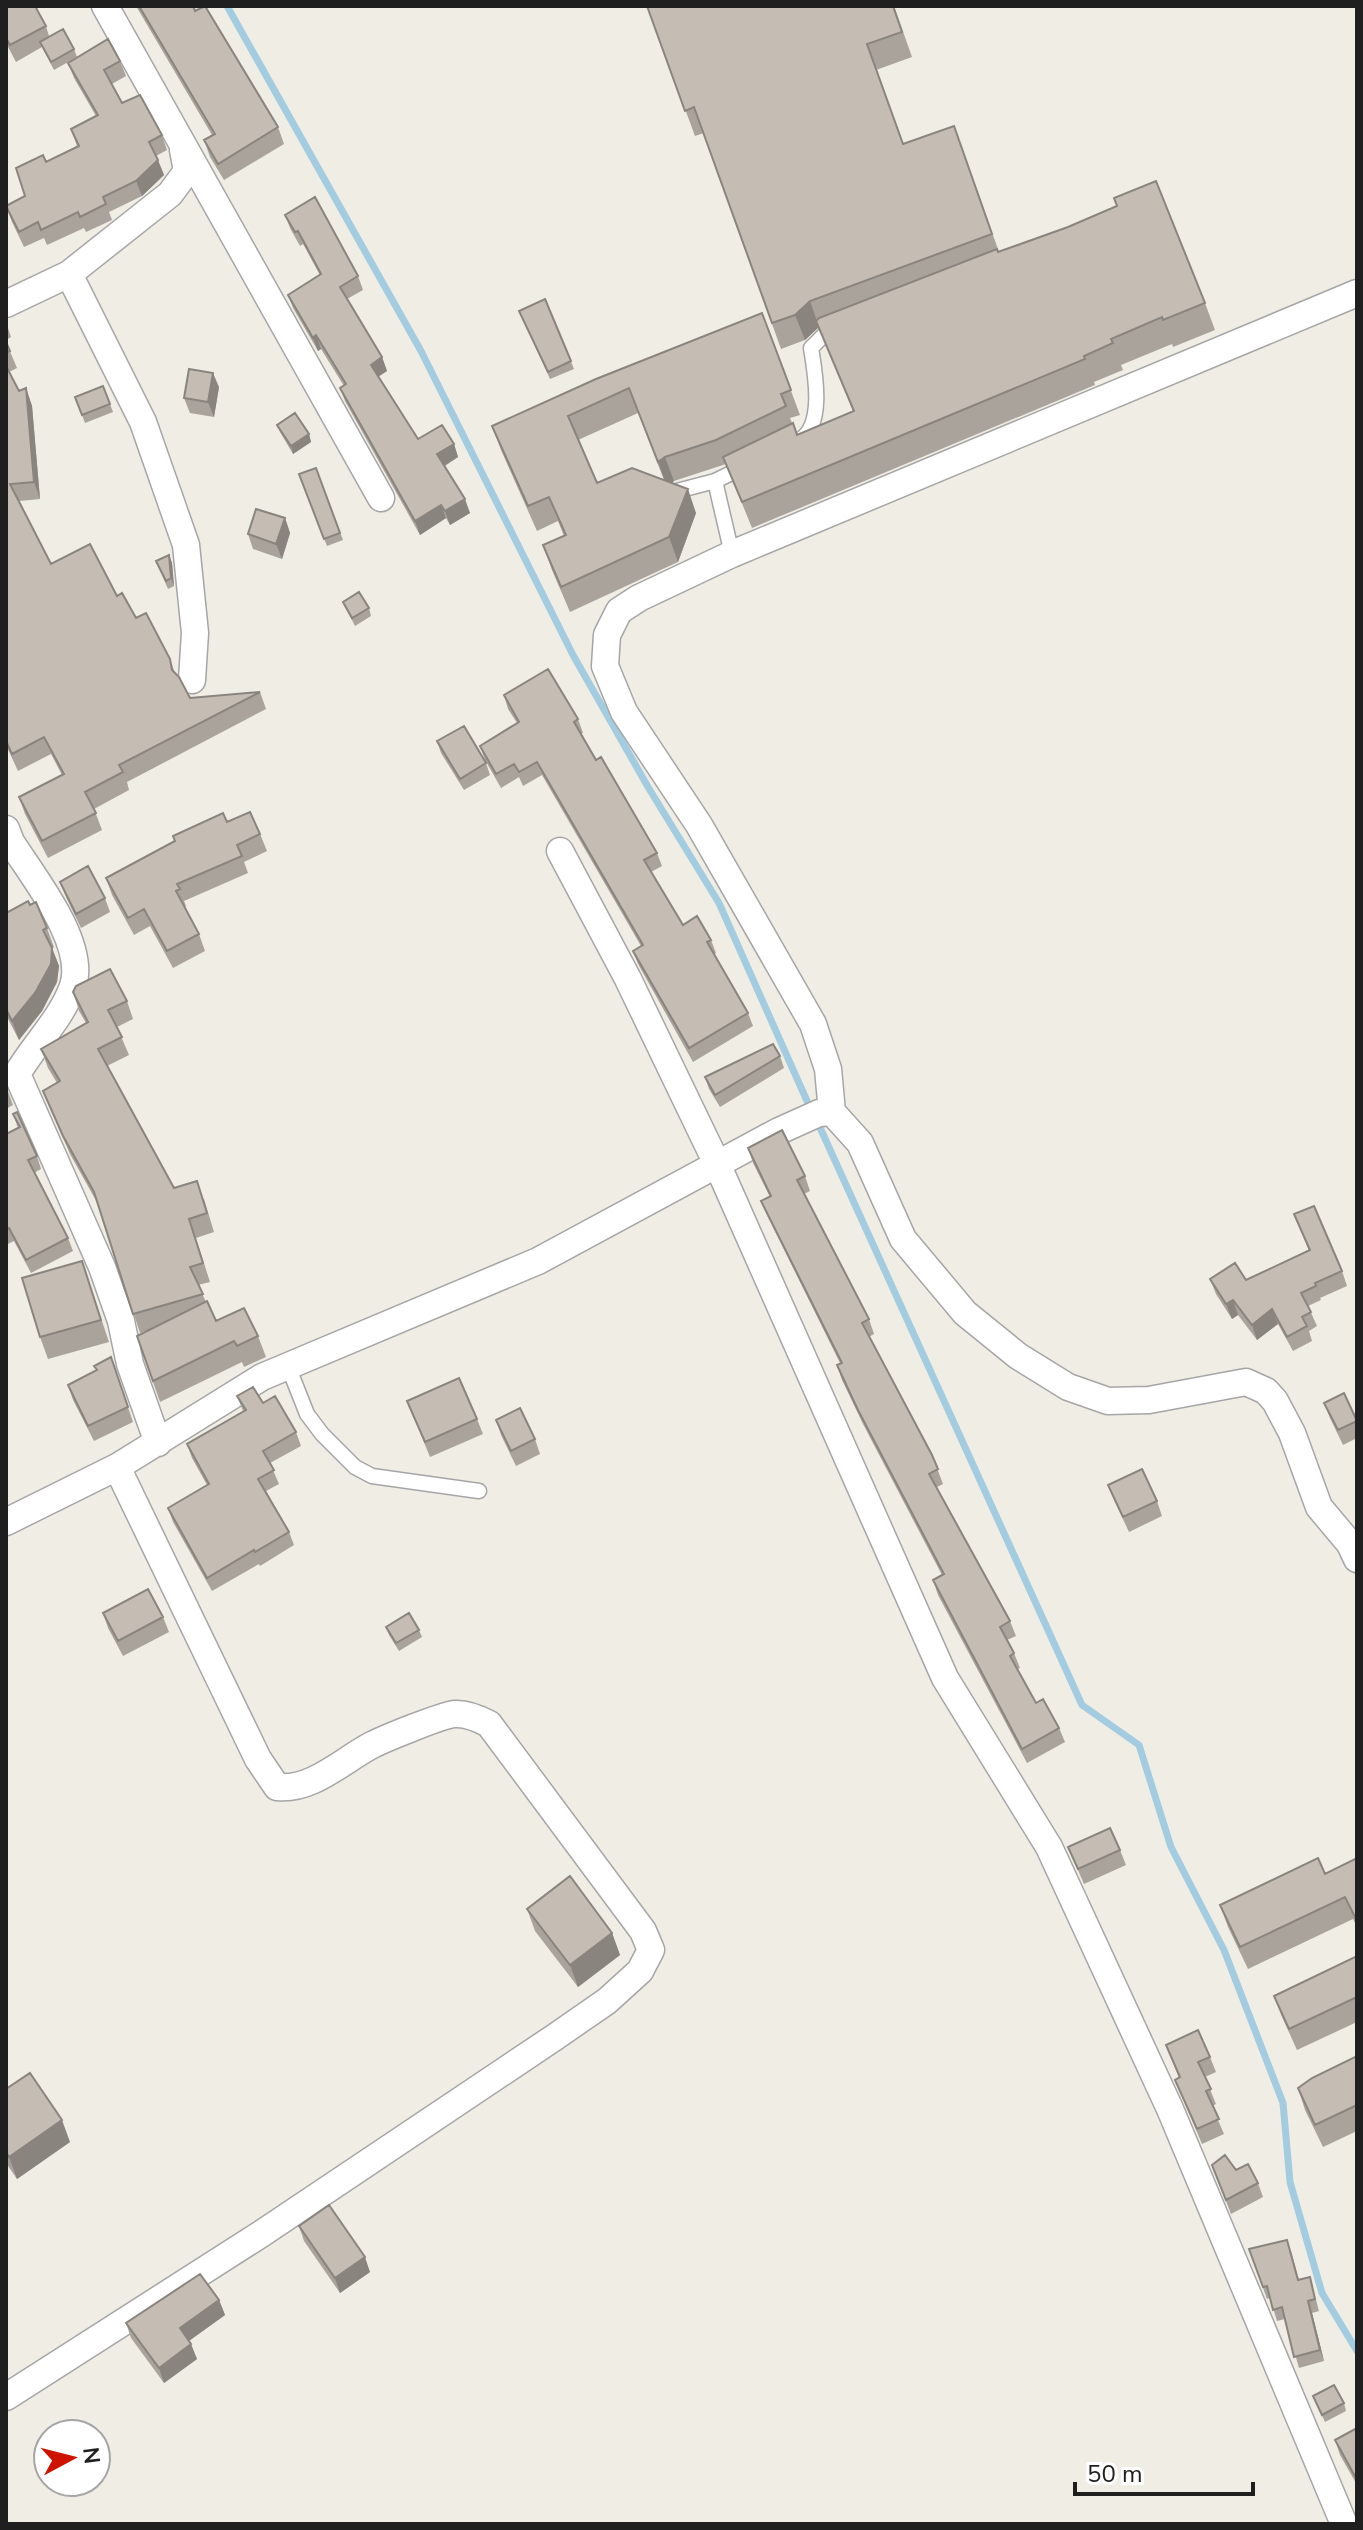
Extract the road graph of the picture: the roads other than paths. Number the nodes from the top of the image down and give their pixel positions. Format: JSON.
{"nodes":[{"id":1,"x":105,"y":6,"type":"edge"},
{"id":2,"x":183,"y":148,"type":"junction"},
{"id":3,"x":69,"y":274,"type":"junction"},
{"id":4,"x":1357,"y":293,"type":"edge"},
{"id":5,"x":6,"y":304,"type":"edge"},
{"id":6,"x":851,"y":325,"type":"edge"},
{"id":7,"x":781,"y":449,"type":"edge"},
{"id":8,"x":754,"y":461,"type":"edge"},
{"id":9,"x":715,"y":481,"type":"junction"},
{"id":10,"x":677,"y":491,"type":"edge"},
{"id":11,"x":381,"y":498,"type":"dead end"},
{"id":12,"x":732,"y":554,"type":"junction"},
{"id":13,"x":192,"y":680,"type":"dead end"},
{"id":14,"x":6,"y":829,"type":"edge"},
{"id":15,"x":560,"y":851,"type":"dead end"},
{"id":16,"x":12,"y":1072,"type":"edge"},
{"id":17,"x":826,"y":1113,"type":"junction"},
{"id":18,"x":718,"y":1166,"type":"junction"},
{"id":19,"x":288,"y":1366,"type":"junction"},
{"id":20,"x":158,"y":1443,"type":"junction"},
{"id":21,"x":117,"y":1467,"type":"junction"},
{"id":22,"x":479,"y":1491,"type":"dead end"},
{"id":23,"x":6,"y":1522,"type":"edge"},
{"id":24,"x":1357,"y":1559,"type":"edge"},
{"id":25,"x":6,"y":2397,"type":"edge"},
{"id":26,"x":1344,"y":2524,"type":"edge"}],
"edges":[{"from":1,"to":2,"type":"street"},
{"from":2,"to":3,"type":"street"},
{"from":2,"to":11,"type":"street"},
{"from":3,"to":5,"type":"street"},
{"from":3,"to":13,"type":"street"},
{"from":4,"to":12,"type":"street"},
{"from":6,"to":7,"type":"lane"},
{"from":8,"to":9,"type":"lane"},
{"from":9,"to":10,"type":"lane"},
{"from":9,"to":12,"type":"lane"},
{"from":12,"to":17,"type":"street"},
{"from":14,"to":16,"type":"street"},
{"from":15,"to":18,"type":"street"},
{"from":16,"to":20,"type":"street"},
{"from":17,"to":18,"type":"street"},
{"from":17,"to":24,"type":"street"},
{"from":18,"to":19,"type":"street"},
{"from":18,"to":26,"type":"street"},
{"from":19,"to":20,"type":"street"},
{"from":19,"to":22,"type":"lane"},
{"from":20,"to":21,"type":"street"},
{"from":21,"to":23,"type":"street"},
{"from":21,"to":25,"type":"street"}]}
